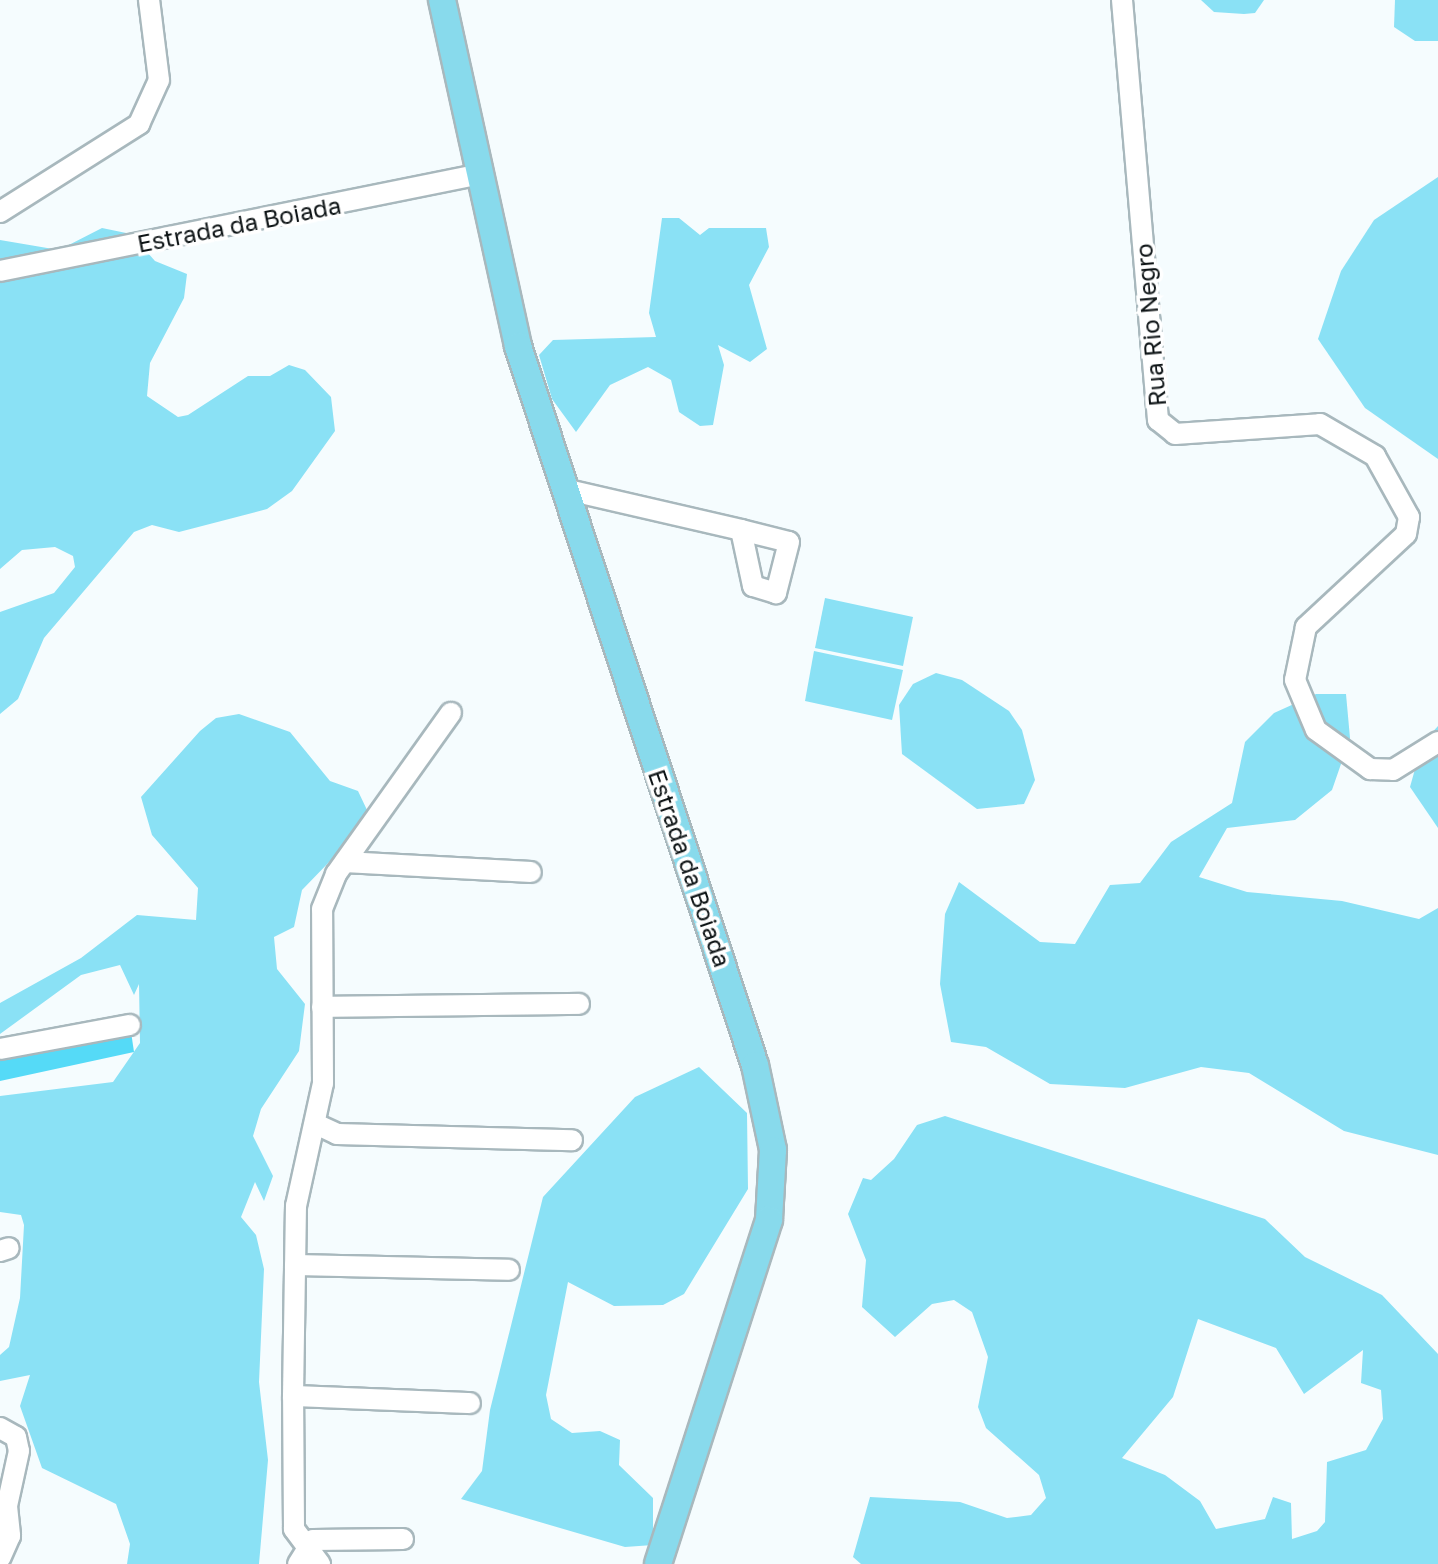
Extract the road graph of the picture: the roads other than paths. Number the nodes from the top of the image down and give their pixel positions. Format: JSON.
{"nodes":[{"id":1,"x":149,"y":0,"type":"edge"},
{"id":2,"x":442,"y":0,"type":"edge"},
{"id":3,"x":1122,"y":0,"type":"edge"},
{"id":4,"x":477,"y":175,"type":"junction"},
{"id":5,"x":0,"y":212,"type":"edge"},
{"id":6,"x":0,"y":271,"type":"edge"},
{"id":7,"x":568,"y":490,"type":"junction"},
{"id":8,"x":741,"y":530,"type":"dead end"},
{"id":9,"x":451,"y":713,"type":"dead end"},
{"id":10,"x":1438,"y":742,"type":"edge"},
{"id":11,"x":345,"y":862,"type":"junction"},
{"id":12,"x":531,"y":872,"type":"dead end"},
{"id":13,"x":579,"y":1004,"type":"dead end"},
{"id":14,"x":322,"y":1007,"type":"junction"},
{"id":15,"x":130,"y":1025,"type":"dead end"},
{"id":16,"x":0,"y":1049,"type":"edge"},
{"id":17,"x":318,"y":1125,"type":"junction"},
{"id":18,"x":572,"y":1140,"type":"dead end"},
{"id":19,"x":295,"y":1265,"type":"junction"},
{"id":20,"x":509,"y":1270,"type":"dead end"},
{"id":21,"x":293,"y":1396,"type":"junction"},
{"id":22,"x":470,"y":1403,"type":"dead end"},
{"id":23,"x":0,"y":1428,"type":"edge"},
{"id":24,"x":403,"y":1539,"type":"dead end"},
{"id":25,"x":302,"y":1555,"type":"edge"},
{"id":26,"x":0,"y":1558,"type":"edge"},
{"id":27,"x":320,"y":1564,"type":"edge"},
{"id":28,"x":658,"y":1564,"type":"edge"}],
"edges":[{"from":1,"to":5,"type":"street"},
{"from":2,"to":4,"type":"main road","name":"Estrada da Boiada"},
{"from":3,"to":10,"type":"street","name":"Rua Rio Negro"},
{"from":4,"to":6,"type":"street","name":"Estrada da Boiada"},
{"from":4,"to":7,"type":"main road","name":"Estrada da Boiada"},
{"from":7,"to":8,"type":"street"},
{"from":7,"to":28,"type":"main road","name":"Estrada da Boiada"},
{"from":9,"to":11,"type":"street"},
{"from":11,"to":12,"type":"street"},
{"from":11,"to":14,"type":"street"},
{"from":13,"to":14,"type":"street"},
{"from":14,"to":17,"type":"street"},
{"from":15,"to":16,"type":"street"},
{"from":17,"to":18,"type":"street"},
{"from":17,"to":19,"type":"street"},
{"from":19,"to":20,"type":"street"},
{"from":19,"to":21,"type":"street"},
{"from":21,"to":22,"type":"street"},
{"from":21,"to":25,"type":"street"},
{"from":23,"to":26,"type":"street"},
{"from":24,"to":25,"type":"street"},
{"from":25,"to":27,"type":"street"}]}
